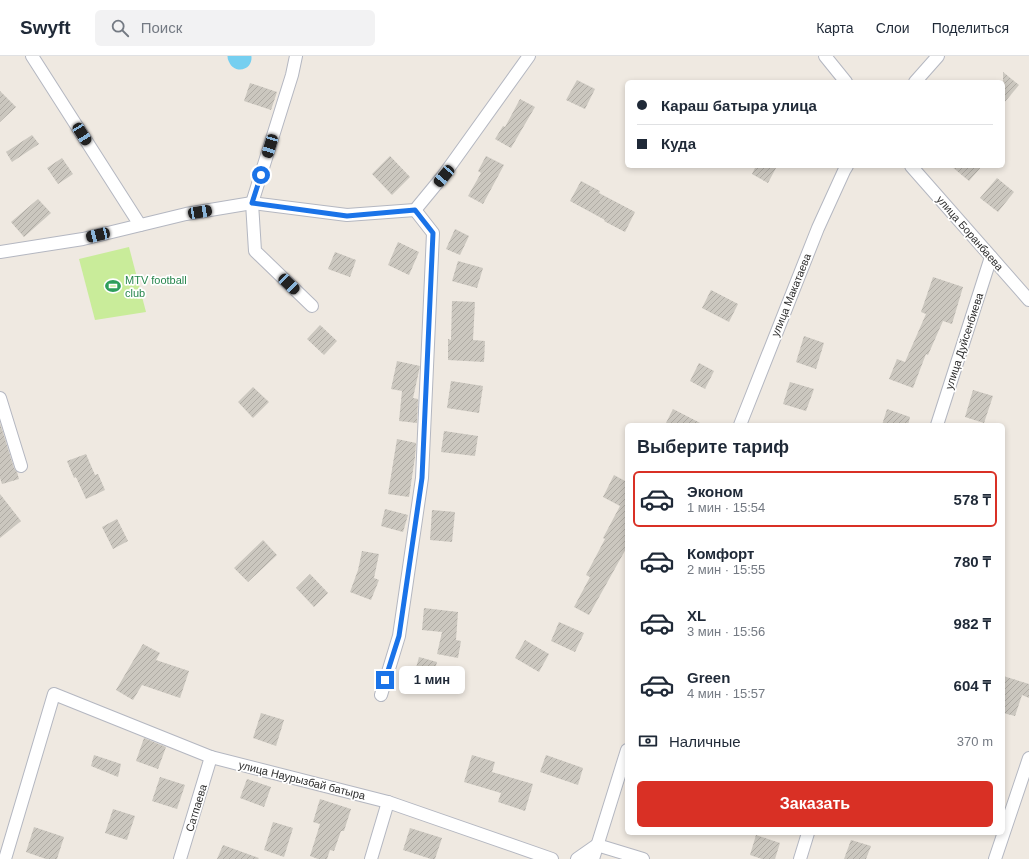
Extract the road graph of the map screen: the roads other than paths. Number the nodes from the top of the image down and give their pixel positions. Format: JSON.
{"nodes":[{"id":1,"x":32,"y":56,"type":"edge"},
{"id":2,"x":296,"y":56,"type":"edge"},
{"id":3,"x":529,"y":56,"type":"edge"},
{"id":4,"x":825,"y":56,"type":"edge"},
{"id":5,"x":938,"y":56,"type":"edge"},
{"id":6,"x":844,"y":80,"type":"edge"},
{"id":7,"x":917,"y":80,"type":"edge"},
{"id":8,"x":846,"y":168,"type":"edge"},
{"id":9,"x":913,"y":168,"type":"edge"},
{"id":10,"x":252,"y":203,"type":"junction"},
{"id":11,"x":415,"y":210,"type":"junction"},
{"id":12,"x":140,"y":225,"type":"junction"},
{"id":13,"x":0,"y":252,"type":"edge"},
{"id":14,"x":991,"y":257,"type":"junction"},
{"id":15,"x":1029,"y":300,"type":"edge"},
{"id":16,"x":312,"y":306,"type":"dead end"},
{"id":17,"x":0,"y":398,"type":"edge"},
{"id":18,"x":741,"y":423,"type":"edge"},
{"id":19,"x":938,"y":423,"type":"edge"},
{"id":20,"x":21,"y":466,"type":"dead end"},
{"id":21,"x":381,"y":694,"type":"dead end"},
{"id":22,"x":625,"y":756,"type":"edge"},
{"id":23,"x":211,"y":757,"type":"junction"},
{"id":24,"x":1029,"y":758,"type":"edge"},
{"id":25,"x":388,"y":802,"type":"junction"},
{"id":26,"x":1005,"y":829,"type":"edge"},
{"id":27,"x":807,"y":835,"type":"edge"},
{"id":28,"x":1003,"y":835,"type":"edge"},
{"id":29,"x":597,"y":845,"type":"junction"},
{"id":30,"x":5,"y":859,"type":"edge"},
{"id":31,"x":180,"y":859,"type":"edge"},
{"id":32,"x":371,"y":859,"type":"edge"},
{"id":33,"x":552,"y":859,"type":"edge"},
{"id":34,"x":577,"y":859,"type":"edge"},
{"id":35,"x":593,"y":859,"type":"edge"},
{"id":36,"x":643,"y":859,"type":"edge"},
{"id":37,"x":800,"y":859,"type":"edge"},
{"id":38,"x":995,"y":859,"type":"edge"}],
"edges":[{"from":1,"to":12,"type":"street"},
{"from":2,"to":10,"type":"street"},
{"from":3,"to":11,"type":"street"},
{"from":4,"to":6,"type":"street"},
{"from":5,"to":7,"type":"street"},
{"from":8,"to":18,"type":"street","name":"улица Макатаева"},
{"from":9,"to":14,"type":"street","name":"улица Боранбаева"},
{"from":10,"to":11,"type":"street"},
{"from":10,"to":12,"type":"street"},
{"from":10,"to":16,"type":"street"},
{"from":11,"to":21,"type":"street"},
{"from":12,"to":13,"type":"street"},
{"from":14,"to":15,"type":"street","name":"улица Боранбаева"},
{"from":14,"to":19,"type":"street","name":"улица Дуйсенбиева"},
{"from":17,"to":20,"type":"street"},
{"from":22,"to":29,"type":"street"},
{"from":23,"to":25,"type":"street","name":"улица Наурызбай батыра"},
{"from":23,"to":30,"type":"street","name":"улица Наурызбай батыра"},
{"from":23,"to":31,"type":"street","name":"Сатпаева"},
{"from":24,"to":26,"type":"street"},
{"from":25,"to":32,"type":"street"},
{"from":25,"to":33,"type":"street","name":"улица Наурызбай батыра"},
{"from":27,"to":37,"type":"street"},
{"from":28,"to":38,"type":"street"},
{"from":29,"to":34,"type":"street"},
{"from":29,"to":35,"type":"street"},
{"from":29,"to":36,"type":"street"}]}
